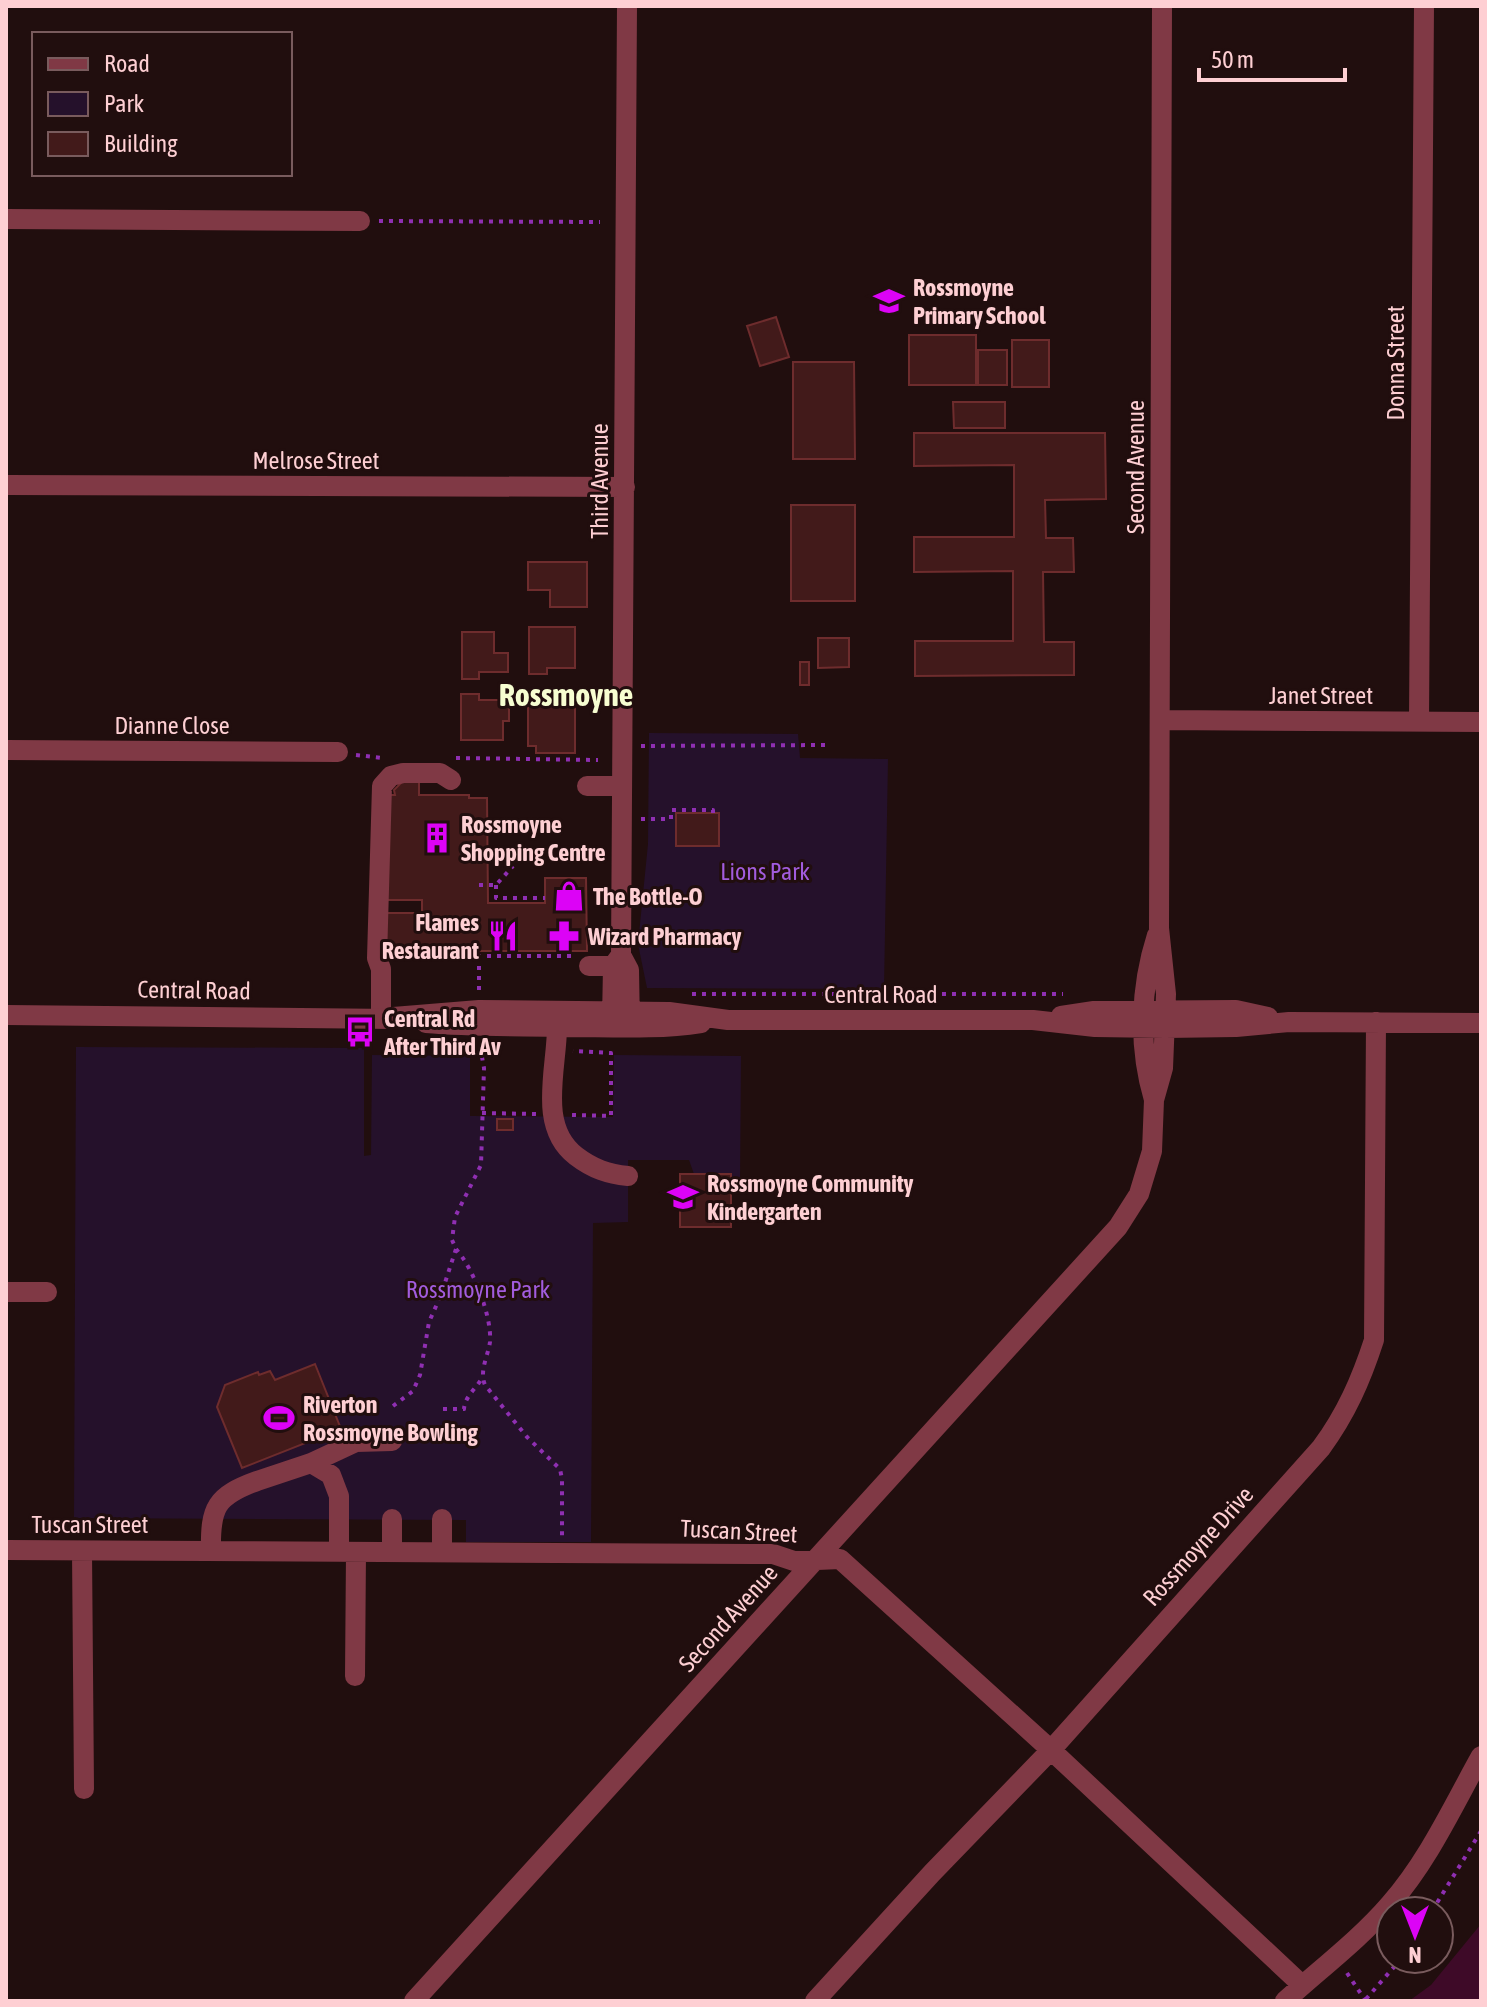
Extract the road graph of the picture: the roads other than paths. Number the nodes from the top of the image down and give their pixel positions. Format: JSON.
{"nodes":[{"id":1,"x":627,"y":6,"type":"edge"},
{"id":2,"x":1162,"y":6,"type":"edge"},
{"id":3,"x":1424,"y":6,"type":"edge"},
{"id":4,"x":6,"y":219,"type":"edge"},
{"id":5,"x":360,"y":221,"type":"road end"},
{"id":6,"x":6,"y":485,"type":"edge"},
{"id":7,"x":625,"y":487,"type":"junction"},
{"id":8,"x":1160,"y":720,"type":"junction"},
{"id":9,"x":1419,"y":721,"type":"junction"},
{"id":10,"x":1481,"y":722,"type":"edge"},
{"id":11,"x":6,"y":750,"type":"edge"},
{"id":12,"x":338,"y":752,"type":"road end"},
{"id":13,"x":451,"y":780,"type":"dead end"},
{"id":14,"x":587,"y":786,"type":"dead end"},
{"id":15,"x":621,"y":786,"type":"junction"},
{"id":16,"x":1159,"y":928,"type":"junction"},
{"id":17,"x":584,"y":961,"type":"road end"},
{"id":18,"x":617,"y":961,"type":"junction"},
{"id":19,"x":6,"y":1015,"type":"edge"},
{"id":20,"x":381,"y":1018,"type":"junction"},
{"id":21,"x":621,"y":1019,"type":"junction"},
{"id":22,"x":1144,"y":1019,"type":"junction"},
{"id":23,"x":1165,"y":1019,"type":"junction"},
{"id":24,"x":1376,"y":1022,"type":"junction"},
{"id":25,"x":1481,"y":1023,"type":"edge"},
{"id":26,"x":557,"y":1027,"type":"junction"},
{"id":27,"x":1154,"y":1100,"type":"junction"},
{"id":28,"x":628,"y":1176,"type":"dead end"},
{"id":29,"x":6,"y":1292,"type":"edge"},
{"id":30,"x":47,"y":1292,"type":"dead end"},
{"id":31,"x":392,"y":1441,"type":"dead end"},
{"id":32,"x":311,"y":1463,"type":"junction"},
{"id":33,"x":392,"y":1519,"type":"dead end"},
{"id":34,"x":442,"y":1519,"type":"dead end"},
{"id":35,"x":6,"y":1550,"type":"edge"},
{"id":36,"x":82,"y":1551,"type":"junction"},
{"id":37,"x":211,"y":1551,"type":"junction"},
{"id":38,"x":347,"y":1552,"type":"junction"},
{"id":39,"x":392,"y":1552,"type":"junction"},
{"id":40,"x":442,"y":1552,"type":"junction"},
{"id":41,"x":816,"y":1560,"type":"junction"},
{"id":42,"x":355,"y":1676,"type":"dead end"},
{"id":43,"x":1051,"y":1750,"type":"junction"},
{"id":44,"x":1481,"y":1756,"type":"edge"},
{"id":45,"x":84,"y":1789,"type":"dead end"},
{"id":46,"x":1302,"y":1985,"type":"junction"},
{"id":47,"x":414,"y":2001,"type":"edge"},
{"id":48,"x":815,"y":2001,"type":"edge"},
{"id":49,"x":1285,"y":2001,"type":"edge"}],
"edges":[{"from":1,"to":7,"type":"street","name":"Third Avenue"},
{"from":2,"to":8,"type":"street","name":"Second Avenue"},
{"from":3,"to":9,"type":"street","name":"Donna Street"},
{"from":4,"to":5,"type":"street"},
{"from":6,"to":7,"type":"street","name":"Melrose Street"},
{"from":7,"to":15,"type":"street","name":"Third Avenue"},
{"from":8,"to":9,"type":"street","name":"Janet Street"},
{"from":8,"to":16,"type":"street","name":"Second Avenue"},
{"from":9,"to":10,"type":"street","name":"Janet Street"},
{"from":11,"to":12,"type":"street","name":"Dianne Close"},
{"from":13,"to":20,"type":"street"},
{"from":14,"to":15,"type":"street"},
{"from":15,"to":18,"type":"street","name":"Third Avenue"},
{"from":16,"to":22,"type":"street","name":"Second Avenue"},
{"from":16,"to":23,"type":"street","name":"Second Avenue"},
{"from":17,"to":18,"type":"street"},
{"from":18,"to":21,"type":"street","name":"Third Avenue"},
{"from":19,"to":20,"type":"street","name":"Central Road"},
{"from":20,"to":21,"type":"street","name":"Central Road"},
{"from":20,"to":26,"type":"street","name":"Central Road"},
{"from":21,"to":22,"type":"street","name":"Central Road"},
{"from":21,"to":26,"type":"street","name":"Central Road"},
{"from":22,"to":23,"type":"street","name":"Central Road"},
{"from":22,"to":27,"type":"street","name":"Second Avenue"},
{"from":23,"to":24,"type":"street","name":"Central Road"},
{"from":23,"to":27,"type":"street","name":"Second Avenue"},
{"from":24,"to":25,"type":"street","name":"Central Road"},
{"from":24,"to":43,"type":"street","name":"Rossmoyne Drive"},
{"from":26,"to":28,"type":"street"},
{"from":27,"to":41,"type":"street","name":"Second Avenue"},
{"from":29,"to":30,"type":"street"},
{"from":31,"to":32,"type":"street"},
{"from":32,"to":37,"type":"street"},
{"from":32,"to":38,"type":"street"},
{"from":33,"to":39,"type":"street"},
{"from":34,"to":40,"type":"street"},
{"from":35,"to":36,"type":"street","name":"Tuscan Street"},
{"from":36,"to":37,"type":"street","name":"Tuscan Street"},
{"from":36,"to":45,"type":"street"},
{"from":37,"to":38,"type":"street","name":"Tuscan Street"},
{"from":38,"to":39,"type":"street","name":"Tuscan Street"},
{"from":38,"to":42,"type":"street"},
{"from":39,"to":40,"type":"street","name":"Tuscan Street"},
{"from":40,"to":41,"type":"street","name":"Tuscan Street"},
{"from":41,"to":43,"type":"street","name":"Tuscan Street"},
{"from":41,"to":47,"type":"street","name":"Second Avenue"},
{"from":43,"to":46,"type":"street","name":"Tuscan Street"},
{"from":43,"to":48,"type":"street","name":"Rossmoyne Drive"},
{"from":44,"to":46,"type":"street"},
{"from":46,"to":49,"type":"street"}]}
